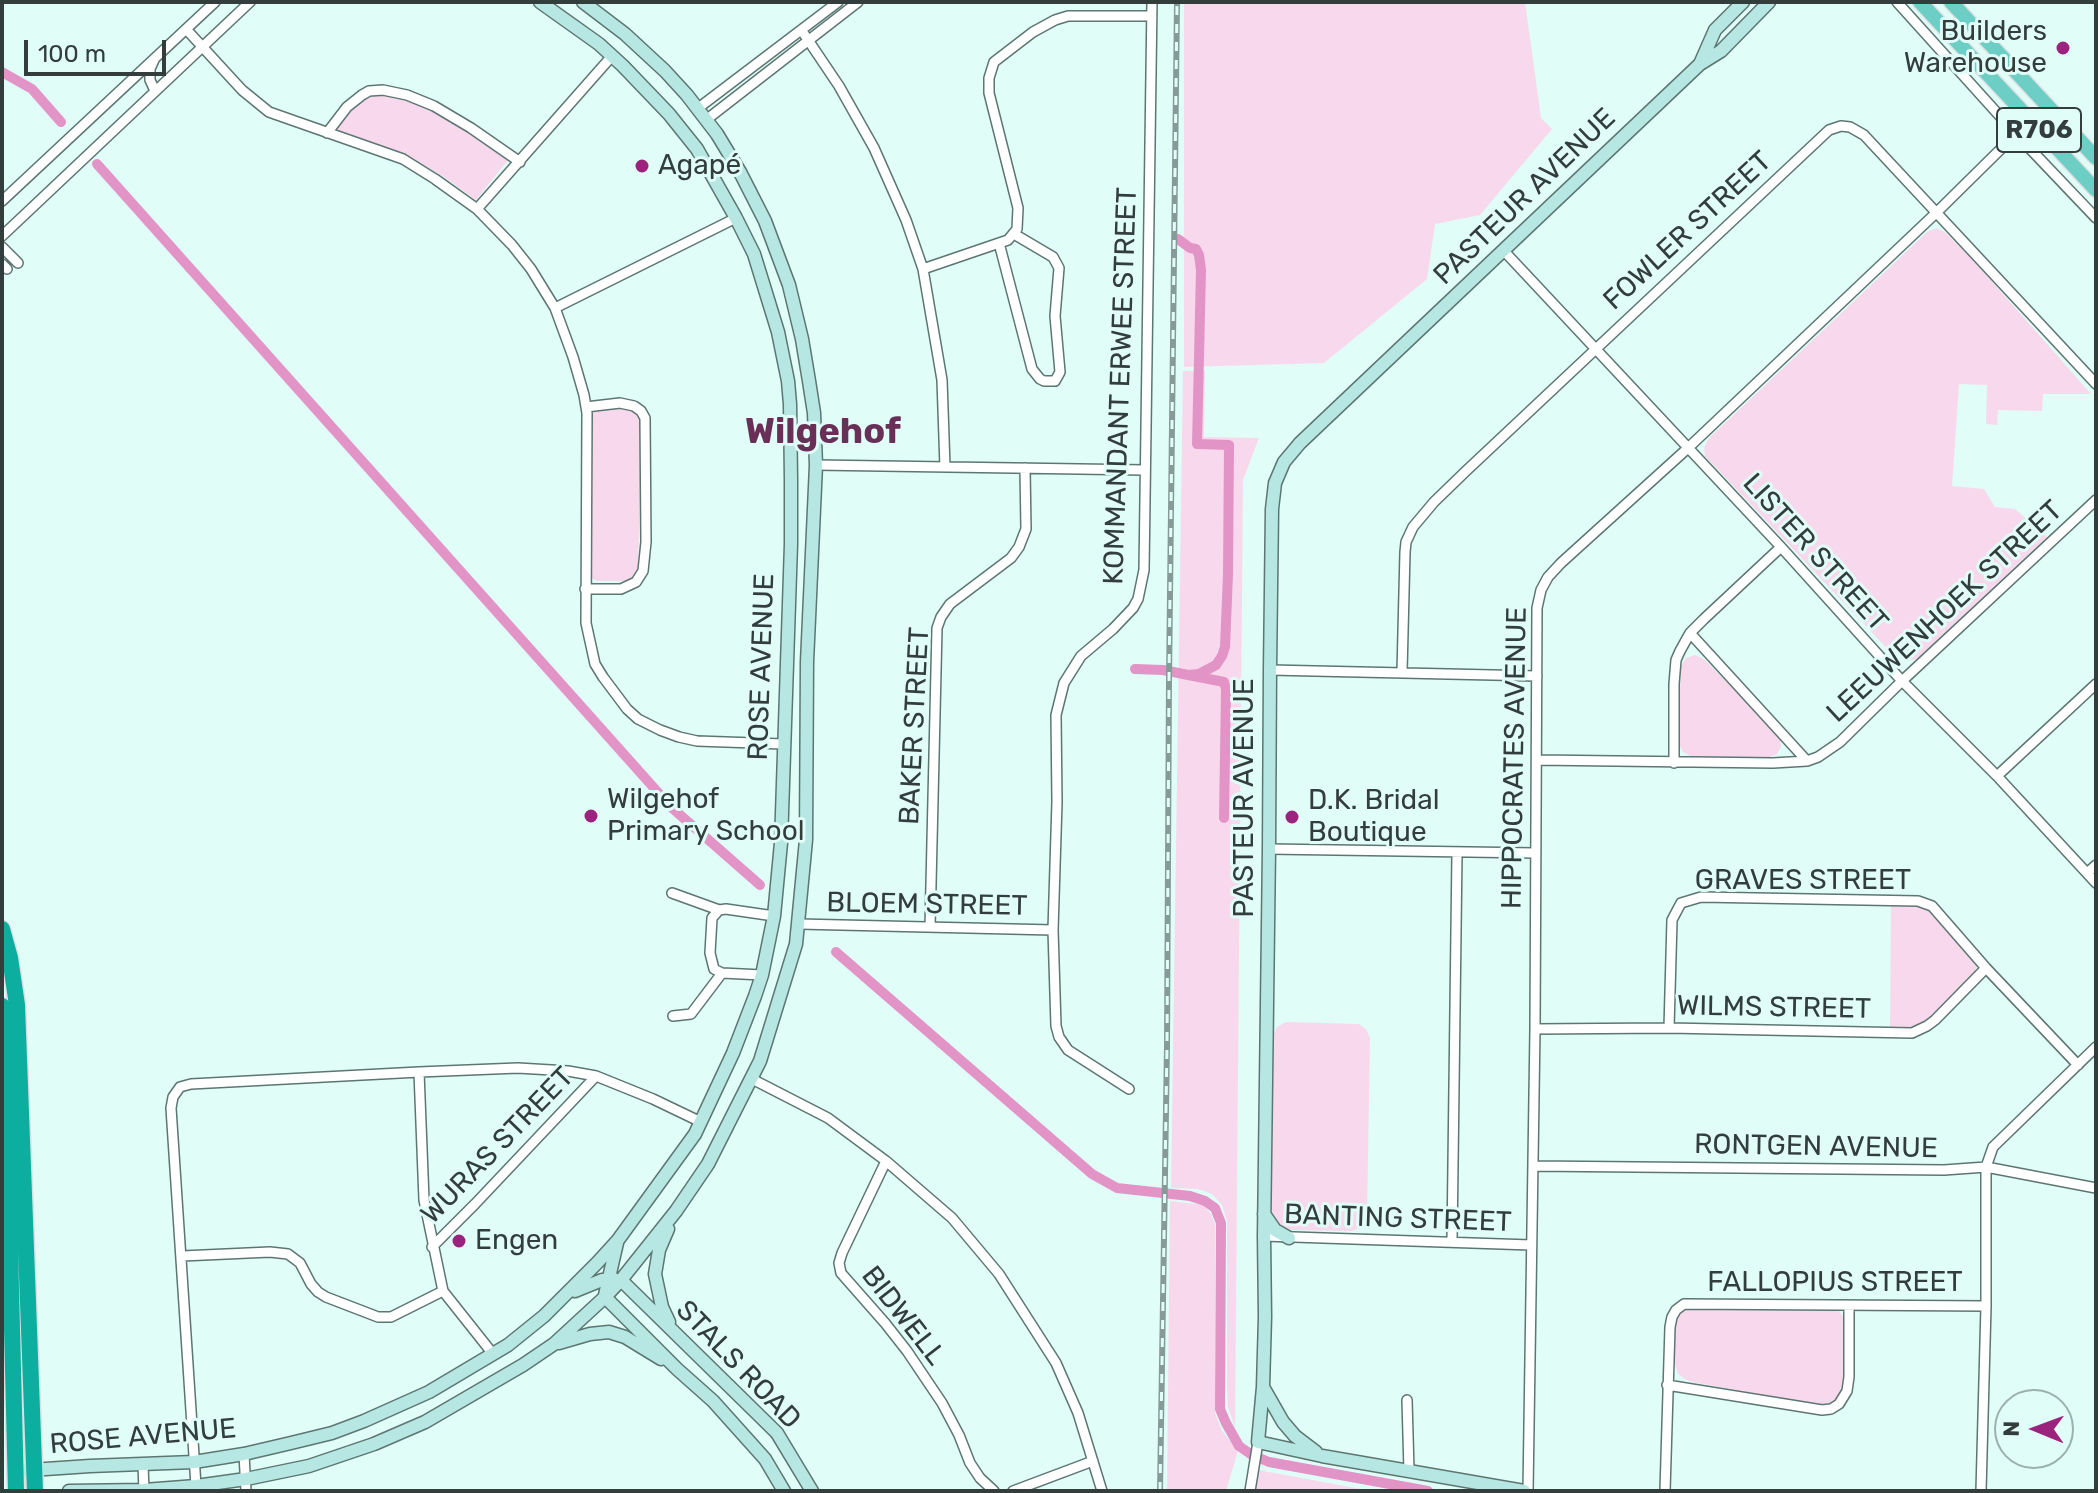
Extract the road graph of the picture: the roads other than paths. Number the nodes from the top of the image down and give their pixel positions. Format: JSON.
{"nodes":[{"id":1,"x":215,"y":2,"type":"edge"},
{"id":2,"x":250,"y":2,"type":"edge"},
{"id":3,"x":540,"y":2,"type":"edge"},
{"id":4,"x":583,"y":2,"type":"edge"},
{"id":5,"x":838,"y":2,"type":"edge"},
{"id":6,"x":858,"y":2,"type":"edge"},
{"id":7,"x":1152,"y":2,"type":"edge"},
{"id":8,"x":1743,"y":2,"type":"edge"},
{"id":9,"x":1769,"y":2,"type":"edge"},
{"id":10,"x":1897,"y":2,"type":"edge"},
{"id":11,"x":1920,"y":2,"type":"edge"},
{"id":12,"x":1951,"y":2,"type":"edge"},
{"id":13,"x":1151,"y":16,"type":"junction"},
{"id":14,"x":616,"y":27,"type":"junction"},
{"id":15,"x":186,"y":29,"type":"junction"},
{"id":16,"x":802,"y":31,"type":"junction"},
{"id":17,"x":808,"y":42,"type":"junction"},
{"id":18,"x":599,"y":44,"type":"junction"},
{"id":19,"x":202,"y":47,"type":"junction"},
{"id":20,"x":640,"y":47,"type":"junction"},
{"id":21,"x":612,"y":56,"type":"junction"},
{"id":22,"x":154,"y":59,"type":"junction"},
{"id":23,"x":1700,"y":64,"type":"junction"},
{"id":24,"x":623,"y":66,"type":"junction"},
{"id":25,"x":155,"y":91,"type":"junction"},
{"id":26,"x":687,"y":95,"type":"junction"},
{"id":27,"x":697,"y":109,"type":"junction"},
{"id":28,"x":669,"y":114,"type":"junction"},
{"id":29,"x":706,"y":120,"type":"junction"},
{"id":30,"x":327,"y":133,"type":"junction"},
{"id":31,"x":717,"y":134,"type":"junction"},
{"id":32,"x":2016,"y":134,"type":"junction"},
{"id":33,"x":697,"y":149,"type":"junction"},
{"id":34,"x":2096,"y":158,"type":"edge"},
{"id":35,"x":520,"y":162,"type":"junction"},
{"id":36,"x":2096,"y":190,"type":"edge"},
{"id":37,"x":751,"y":192,"type":"junction"},
{"id":38,"x":2,"y":201,"type":"edge"},
{"id":39,"x":729,"y":205,"type":"junction"},
{"id":40,"x":477,"y":209,"type":"junction"},
{"id":41,"x":1936,"y":213,"type":"junction"},
{"id":42,"x":736,"y":218,"type":"junction"},
{"id":43,"x":2096,"y":218,"type":"edge"},
{"id":44,"x":765,"y":221,"type":"junction"},
{"id":45,"x":744,"y":232,"type":"junction"},
{"id":46,"x":1014,"y":234,"type":"junction"},
{"id":47,"x":2,"y":236,"type":"edge"},
{"id":48,"x":999,"y":243,"type":"junction"},
{"id":49,"x":2,"y":247,"type":"edge"},
{"id":50,"x":1504,"y":251,"type":"junction"},
{"id":51,"x":18,"y":263,"type":"dead end"},
{"id":52,"x":923,"y":269,"type":"junction"},
{"id":53,"x":555,"y":308,"type":"junction"},
{"id":54,"x":1595,"y":349,"type":"junction"},
{"id":55,"x":2096,"y":384,"type":"edge"},
{"id":56,"x":586,"y":407,"type":"junction"},
{"id":57,"x":815,"y":444,"type":"junction"},
{"id":58,"x":791,"y":445,"type":"junction"},
{"id":59,"x":1688,"y":448,"type":"junction"},
{"id":60,"x":816,"y":465,"type":"junction"},
{"id":61,"x":945,"y":467,"type":"junction"},
{"id":62,"x":1025,"y":468,"type":"junction"},
{"id":63,"x":1145,"y":470,"type":"junction"},
{"id":64,"x":816,"y":479,"type":"junction"},
{"id":65,"x":791,"y":480,"type":"junction"},
{"id":66,"x":2096,"y":500,"type":"edge"},
{"id":67,"x":1781,"y":547,"type":"junction"},
{"id":68,"x":585,"y":589,"type":"junction"},
{"id":69,"x":1690,"y":633,"type":"junction"},
{"id":70,"x":1270,"y":670,"type":"junction"},
{"id":71,"x":1402,"y":672,"type":"junction"},
{"id":72,"x":1537,"y":676,"type":"junction"},
{"id":73,"x":1902,"y":681,"type":"junction"},
{"id":74,"x":2096,"y":684,"type":"edge"},
{"id":75,"x":784,"y":728,"type":"junction"},
{"id":76,"x":806,"y":728,"type":"junction"},
{"id":77,"x":783,"y":744,"type":"junction"},
{"id":78,"x":1537,"y":760,"type":"junction"},
{"id":79,"x":1807,"y":761,"type":"junction"},
{"id":80,"x":783,"y":762,"type":"junction"},
{"id":81,"x":807,"y":762,"type":"junction"},
{"id":82,"x":1674,"y":763,"type":"junction"},
{"id":83,"x":1997,"y":776,"type":"junction"},
{"id":84,"x":1269,"y":849,"type":"junction"},
{"id":85,"x":1457,"y":853,"type":"junction"},
{"id":86,"x":1535,"y":853,"type":"junction"},
{"id":87,"x":2096,"y":865,"type":"edge"},
{"id":88,"x":2087,"y":873,"type":"junction"},
{"id":89,"x":2096,"y":883,"type":"edge"},
{"id":90,"x":672,"y":893,"type":"dead end"},
{"id":91,"x":719,"y":910,"type":"junction"},
{"id":92,"x":801,"y":910,"type":"junction"},
{"id":93,"x":774,"y":912,"type":"junction"},
{"id":94,"x":930,"y":927,"type":"junction"},
{"id":95,"x":2,"y":929,"type":"edge"},
{"id":96,"x":799,"y":930,"type":"junction"},
{"id":97,"x":1053,"y":930,"type":"junction"},
{"id":98,"x":770,"y":933,"type":"junction"},
{"id":99,"x":1986,"y":968,"type":"junction"},
{"id":100,"x":722,"y":973,"type":"junction"},
{"id":101,"x":762,"y":975,"type":"junction"},
{"id":102,"x":9,"y":995,"type":"edge"},
{"id":103,"x":2,"y":1006,"type":"edge"},
{"id":104,"x":673,"y":1016,"type":"dead end"},
{"id":105,"x":1669,"y":1028,"type":"junction"},
{"id":106,"x":1535,"y":1029,"type":"junction"},
{"id":107,"x":2096,"y":1047,"type":"edge"},
{"id":108,"x":733,"y":1053,"type":"junction"},
{"id":109,"x":760,"y":1061,"type":"junction"},
{"id":110,"x":2078,"y":1065,"type":"junction"},
{"id":111,"x":419,"y":1072,"type":"junction"},
{"id":112,"x":596,"y":1076,"type":"junction"},
{"id":113,"x":722,"y":1079,"type":"junction"},
{"id":114,"x":749,"y":1083,"type":"junction"},
{"id":115,"x":1129,"y":1089,"type":"dead end"},
{"id":116,"x":709,"y":1105,"type":"junction"},
{"id":117,"x":733,"y":1115,"type":"junction"},
{"id":118,"x":698,"y":1128,"type":"junction"},
{"id":119,"x":718,"y":1144,"type":"junction"},
{"id":120,"x":886,"y":1161,"type":"junction"},
{"id":121,"x":1533,"y":1166,"type":"junction"},
{"id":122,"x":1986,"y":1167,"type":"junction"},
{"id":123,"x":2096,"y":1188,"type":"edge"},
{"id":124,"x":676,"y":1211,"type":"junction"},
{"id":125,"x":1264,"y":1214,"type":"junction"},
{"id":126,"x":18,"y":1226,"type":"junction"},
{"id":127,"x":1264,"y":1236,"type":"junction"},
{"id":128,"x":1289,"y":1238,"type":"junction"},
{"id":129,"x":618,"y":1240,"type":"junction"},
{"id":130,"x":1452,"y":1241,"type":"junction"},
{"id":131,"x":1531,"y":1245,"type":"junction"},
{"id":132,"x":432,"y":1247,"type":"junction"},
{"id":133,"x":182,"y":1256,"type":"junction"},
{"id":134,"x":615,"y":1279,"type":"junction"},
{"id":135,"x":443,"y":1291,"type":"junction"},
{"id":136,"x":569,"y":1293,"type":"junction"},
{"id":137,"x":605,"y":1297,"type":"junction"},
{"id":138,"x":1849,"y":1306,"type":"junction"},
{"id":139,"x":1986,"y":1306,"type":"junction"},
{"id":140,"x":21,"y":1330,"type":"junction"},
{"id":141,"x":673,"y":1331,"type":"junction"},
{"id":142,"x":554,"y":1344,"type":"junction"},
{"id":143,"x":493,"y":1354,"type":"junction"},
{"id":144,"x":677,"y":1369,"type":"junction"},
{"id":145,"x":1667,"y":1385,"type":"junction"},
{"id":146,"x":1263,"y":1387,"type":"junction"},
{"id":147,"x":1407,"y":1400,"type":"dead end"},
{"id":148,"x":1258,"y":1444,"type":"junction"},
{"id":149,"x":244,"y":1454,"type":"junction"},
{"id":150,"x":1322,"y":1456,"type":"junction"},
{"id":151,"x":1093,"y":1461,"type":"junction"},
{"id":152,"x":194,"y":1462,"type":"junction"},
{"id":153,"x":143,"y":1465,"type":"junction"},
{"id":154,"x":34,"y":1470,"type":"junction"},
{"id":155,"x":16,"y":1471,"type":"junction"},
{"id":156,"x":1409,"y":1471,"type":"junction"},
{"id":157,"x":246,"y":1485,"type":"edge"},
{"id":158,"x":196,"y":1486,"type":"junction"},
{"id":159,"x":16,"y":1491,"type":"edge"},
{"id":160,"x":33,"y":1491,"type":"edge"},
{"id":161,"x":69,"y":1491,"type":"edge"},
{"id":162,"x":144,"y":1491,"type":"edge"},
{"id":163,"x":784,"y":1491,"type":"edge"},
{"id":164,"x":812,"y":1491,"type":"edge"},
{"id":165,"x":994,"y":1491,"type":"edge"},
{"id":166,"x":1013,"y":1491,"type":"edge"},
{"id":167,"x":1102,"y":1491,"type":"edge"},
{"id":168,"x":1250,"y":1491,"type":"edge"},
{"id":169,"x":1526,"y":1491,"type":"edge"},
{"id":170,"x":1665,"y":1491,"type":"edge"},
{"id":171,"x":1981,"y":1491,"type":"edge"}],
"edges":[{"from":1,"to":15,"type":"street"},
{"from":2,"to":19,"type":"street"},
{"from":3,"to":18,"type":"street","name":"ROSE AVENUE"},
{"from":4,"to":14,"type":"street","name":"ROSE AVENUE"},
{"from":5,"to":16,"type":"street"},
{"from":6,"to":17,"type":"street"},
{"from":7,"to":13,"type":"street","name":"KOMMANDANT ERWEE STREET"},
{"from":8,"to":23,"type":"street","name":"PASTEUR AVENUE"},
{"from":9,"to":23,"type":"street","name":"PASTEUR AVENUE"},
{"from":10,"to":32,"type":"street"},
{"from":11,"to":36,"type":"main road","number":"R706"},
{"from":12,"to":34,"type":"main road","number":"R706"},
{"from":13,"to":46,"type":"street"},
{"from":13,"to":63,"type":"street","name":"KOMMANDANT ERWEE STREET"},
{"from":14,"to":18,"type":"street"},
{"from":14,"to":20,"type":"street","name":"ROSE AVENUE"},
{"from":15,"to":19,"type":"street"},
{"from":15,"to":22,"type":"street"},
{"from":16,"to":17,"type":"street"},
{"from":16,"to":27,"type":"street"},
{"from":17,"to":29,"type":"street"},
{"from":17,"to":52,"type":"street"},
{"from":18,"to":21,"type":"street","name":"ROSE AVENUE"},
{"from":19,"to":25,"type":"street"},
{"from":19,"to":30,"type":"street"},
{"from":20,"to":24,"type":"street"},
{"from":20,"to":26,"type":"street","name":"ROSE AVENUE"},
{"from":21,"to":24,"type":"street","name":"ROSE AVENUE"},
{"from":21,"to":35,"type":"street"},
{"from":22,"to":25,"type":"street"},
{"from":22,"to":38,"type":"street"},
{"from":23,"to":50,"type":"street","name":"PASTEUR AVENUE"},
{"from":24,"to":28,"type":"street","name":"ROSE AVENUE"},
{"from":25,"to":47,"type":"street"},
{"from":26,"to":27,"type":"street","name":"ROSE AVENUE"},
{"from":26,"to":28,"type":"street"},
{"from":27,"to":29,"type":"street","name":"ROSE AVENUE"},
{"from":28,"to":33,"type":"street","name":"ROSE AVENUE"},
{"from":29,"to":31,"type":"street","name":"ROSE AVENUE"},
{"from":30,"to":35,"type":"street"},
{"from":30,"to":40,"type":"street"},
{"from":31,"to":33,"type":"street"},
{"from":31,"to":37,"type":"street","name":"ROSE AVENUE"},
{"from":32,"to":41,"type":"street","name":"HIPPOCRATES AVENUE"},
{"from":32,"to":43,"type":"street"},
{"from":33,"to":39,"type":"street","name":"ROSE AVENUE"},
{"from":35,"to":40,"type":"street"},
{"from":37,"to":39,"type":"street"},
{"from":37,"to":44,"type":"street","name":"ROSE AVENUE"},
{"from":39,"to":42,"type":"street","name":"ROSE AVENUE"},
{"from":40,"to":53,"type":"street"},
{"from":41,"to":54,"type":"street","name":"FOWLER STREET"},
{"from":41,"to":55,"type":"street","name":"FOWLER STREET"},
{"from":41,"to":59,"type":"street","name":"HIPPOCRATES AVENUE"},
{"from":42,"to":45,"type":"street","name":"ROSE AVENUE"},
{"from":42,"to":53,"type":"street"},
{"from":44,"to":45,"type":"street"},
{"from":44,"to":57,"type":"street","name":"ROSE AVENUE"},
{"from":45,"to":58,"type":"street","name":"ROSE AVENUE"},
{"from":46,"to":48,"type":"street"},
{"from":46,"to":48,"type":"street"},
{"from":48,"to":52,"type":"street"},
{"from":49,"to":51,"type":"street"},
{"from":50,"to":54,"type":"street","name":"LISTER STREET"},
{"from":50,"to":70,"type":"street","name":"PASTEUR AVENUE"},
{"from":52,"to":61,"type":"street"},
{"from":53,"to":56,"type":"street"},
{"from":54,"to":59,"type":"street","name":"LISTER STREET"},
{"from":54,"to":71,"type":"street","name":"FOWLER STREET"},
{"from":56,"to":68,"type":"street"},
{"from":56,"to":68,"type":"street"},
{"from":57,"to":58,"type":"street"},
{"from":57,"to":60,"type":"street","name":"ROSE AVENUE"},
{"from":58,"to":65,"type":"street","name":"ROSE AVENUE"},
{"from":59,"to":67,"type":"street","name":"LISTER STREET"},
{"from":59,"to":72,"type":"street","name":"HIPPOCRATES AVENUE"},
{"from":60,"to":61,"type":"street"},
{"from":60,"to":64,"type":"street","name":"ROSE AVENUE"},
{"from":61,"to":62,"type":"street"},
{"from":62,"to":63,"type":"street"},
{"from":62,"to":94,"type":"street","name":"BAKER STREET"},
{"from":63,"to":97,"type":"street","name":"KOMMANDANT ERWEE STREET"},
{"from":64,"to":65,"type":"street"},
{"from":64,"to":76,"type":"street","name":"ROSE AVENUE"},
{"from":65,"to":75,"type":"street","name":"ROSE AVENUE"},
{"from":66,"to":73,"type":"street","name":"LEEUWENHOEK STREET"},
{"from":67,"to":69,"type":"street"},
{"from":67,"to":73,"type":"street","name":"LISTER STREET"},
{"from":68,"to":77,"type":"street"},
{"from":69,"to":79,"type":"street"},
{"from":69,"to":82,"type":"street"},
{"from":70,"to":71,"type":"street"},
{"from":70,"to":84,"type":"street","name":"PASTEUR AVENUE"},
{"from":71,"to":72,"type":"street"},
{"from":72,"to":78,"type":"street","name":"HIPPOCRATES AVENUE"},
{"from":73,"to":79,"type":"street","name":"LEEUWENHOEK STREET"},
{"from":73,"to":83,"type":"street","name":"LISTER STREET"},
{"from":74,"to":83,"type":"street"},
{"from":75,"to":76,"type":"street"},
{"from":75,"to":77,"type":"street","name":"ROSE AVENUE"},
{"from":76,"to":81,"type":"street","name":"ROSE AVENUE"},
{"from":77,"to":80,"type":"street","name":"ROSE AVENUE"},
{"from":78,"to":82,"type":"street","name":"LEEUWENHOEK STREET"},
{"from":78,"to":86,"type":"street","name":"HIPPOCRATES AVENUE"},
{"from":79,"to":82,"type":"street","name":"LEEUWENHOEK STREET"},
{"from":80,"to":81,"type":"street"},
{"from":80,"to":93,"type":"street","name":"ROSE AVENUE"},
{"from":81,"to":92,"type":"street","name":"ROSE AVENUE"},
{"from":83,"to":88,"type":"street","name":"LISTER STREET"},
{"from":84,"to":85,"type":"street"},
{"from":84,"to":125,"type":"street","name":"PASTEUR AVENUE"},
{"from":85,"to":86,"type":"street"},
{"from":85,"to":130,"type":"street"},
{"from":86,"to":106,"type":"street","name":"HIPPOCRATES AVENUE"},
{"from":87,"to":88,"type":"street"},
{"from":88,"to":89,"type":"street","name":"LISTER STREET"},
{"from":90,"to":91,"type":"street"},
{"from":91,"to":93,"type":"street"},
{"from":91,"to":100,"type":"street"},
{"from":92,"to":93,"type":"street"},
{"from":92,"to":96,"type":"street","name":"ROSE AVENUE"},
{"from":93,"to":98,"type":"street","name":"ROSE AVENUE"},
{"from":94,"to":96,"type":"street","name":"BLOEM STREET"},
{"from":94,"to":97,"type":"street","name":"BLOEM STREET"},
{"from":95,"to":102,"type":"highway"},
{"from":96,"to":98,"type":"street"},
{"from":96,"to":109,"type":"street","name":"ROSE AVENUE"},
{"from":97,"to":115,"type":"street","name":"KOMMANDANT ERWEE STREET"},
{"from":98,"to":101,"type":"street","name":"ROSE AVENUE"},
{"from":99,"to":105,"type":"street","name":"WILMS STREET"},
{"from":99,"to":105,"type":"street","name":"GRAVES STREET"},
{"from":99,"to":110,"type":"street","name":"GRAVES STREET"},
{"from":100,"to":101,"type":"street"},
{"from":100,"to":104,"type":"street"},
{"from":101,"to":108,"type":"street","name":"ROSE AVENUE"},
{"from":102,"to":126,"type":"highway"},
{"from":103,"to":126,"type":"highway"},
{"from":105,"to":106,"type":"street","name":"WILMS STREET"},
{"from":106,"to":121,"type":"street","name":"HIPPOCRATES AVENUE"},
{"from":107,"to":110,"type":"street"},
{"from":108,"to":109,"type":"street"},
{"from":108,"to":113,"type":"street","name":"ROSE AVENUE"},
{"from":109,"to":114,"type":"street","name":"ROSE AVENUE"},
{"from":110,"to":122,"type":"street"},
{"from":111,"to":112,"type":"street"},
{"from":111,"to":132,"type":"street"},
{"from":111,"to":133,"type":"street"},
{"from":112,"to":118,"type":"street"},
{"from":112,"to":132,"type":"street","name":"WURAS STREET"},
{"from":113,"to":114,"type":"street"},
{"from":113,"to":116,"type":"street","name":"ROSE AVENUE"},
{"from":114,"to":117,"type":"street","name":"ROSE AVENUE"},
{"from":114,"to":120,"type":"street"},
{"from":116,"to":117,"type":"street"},
{"from":116,"to":118,"type":"street","name":"ROSE AVENUE"},
{"from":117,"to":119,"type":"street","name":"ROSE AVENUE"},
{"from":118,"to":119,"type":"street"},
{"from":118,"to":129,"type":"street","name":"ROSE AVENUE"},
{"from":119,"to":124,"type":"street","name":"ROSE AVENUE"},
{"from":120,"to":151,"type":"street"},
{"from":120,"to":165,"type":"street","name":"BIDWELL"},
{"from":121,"to":122,"type":"street","name":"RONTGEN AVENUE"},
{"from":121,"to":131,"type":"street","name":"HIPPOCRATES AVENUE"},
{"from":122,"to":123,"type":"street","name":"RONTGEN AVENUE"},
{"from":122,"to":139,"type":"street"},
{"from":124,"to":134,"type":"street","name":"ROSE AVENUE"},
{"from":124,"to":141,"type":"street"},
{"from":125,"to":127,"type":"street","name":"PASTEUR AVENUE"},
{"from":125,"to":128,"type":"street"},
{"from":126,"to":140,"type":"highway"},
{"from":127,"to":128,"type":"street","name":"BANTING STREET"},
{"from":127,"to":146,"type":"street","name":"PASTEUR AVENUE"},
{"from":128,"to":130,"type":"street","name":"BANTING STREET"},
{"from":129,"to":134,"type":"street"},
{"from":129,"to":136,"type":"street","name":"ROSE AVENUE"},
{"from":130,"to":131,"type":"street","name":"BANTING STREET"},
{"from":131,"to":169,"type":"street","name":"HIPPOCRATES AVENUE"},
{"from":132,"to":135,"type":"street"},
{"from":133,"to":135,"type":"street"},
{"from":133,"to":152,"type":"street"},
{"from":134,"to":136,"type":"street"},
{"from":134,"to":137,"type":"street","name":"ROSE AVENUE"},
{"from":134,"to":141,"type":"street","name":"STALS ROAD"},
{"from":135,"to":143,"type":"street"},
{"from":136,"to":143,"type":"street","name":"ROSE AVENUE"},
{"from":137,"to":142,"type":"street","name":"ROSE AVENUE"},
{"from":137,"to":144,"type":"street","name":"STALS ROAD"},
{"from":138,"to":139,"type":"street","name":"FALLOPIUS STREET"},
{"from":138,"to":145,"type":"street","name":"FALLOPIUS STREET"},
{"from":138,"to":145,"type":"street"},
{"from":139,"to":171,"type":"street"},
{"from":140,"to":154,"type":"highway"},
{"from":140,"to":155,"type":"highway"},
{"from":141,"to":164,"type":"street","name":"STALS ROAD"},
{"from":142,"to":144,"type":"street"},
{"from":142,"to":157,"type":"street","name":"ROSE AVENUE"},
{"from":143,"to":149,"type":"street","name":"ROSE AVENUE"},
{"from":144,"to":163,"type":"street","name":"STALS ROAD"},
{"from":145,"to":170,"type":"street","name":"FALLOPIUS STREET"},
{"from":146,"to":148,"type":"street","name":"PASTEUR AVENUE"},
{"from":146,"to":150,"type":"street"},
{"from":147,"to":156,"type":"street"},
{"from":148,"to":150,"type":"street"},
{"from":148,"to":168,"type":"street"},
{"from":149,"to":152,"type":"street","name":"ROSE AVENUE"},
{"from":149,"to":157,"type":"street"},
{"from":150,"to":156,"type":"street"},
{"from":151,"to":166,"type":"street"},
{"from":151,"to":167,"type":"street"},
{"from":152,"to":153,"type":"street","name":"ROSE AVENUE"},
{"from":152,"to":158,"type":"street"},
{"from":153,"to":154,"type":"street","name":"ROSE AVENUE"},
{"from":153,"to":162,"type":"street"},
{"from":154,"to":155,"type":"street","name":"ROSE AVENUE"},
{"from":154,"to":160,"type":"highway"},
{"from":155,"to":159,"type":"highway"},
{"from":156,"to":169,"type":"street"},
{"from":157,"to":158,"type":"street","name":"ROSE AVENUE"},
{"from":158,"to":162,"type":"street","name":"ROSE AVENUE"},
{"from":159,"to":160,"type":"street","name":"ROSE AVENUE"},
{"from":161,"to":162,"type":"street","name":"ROSE AVENUE"}]}
